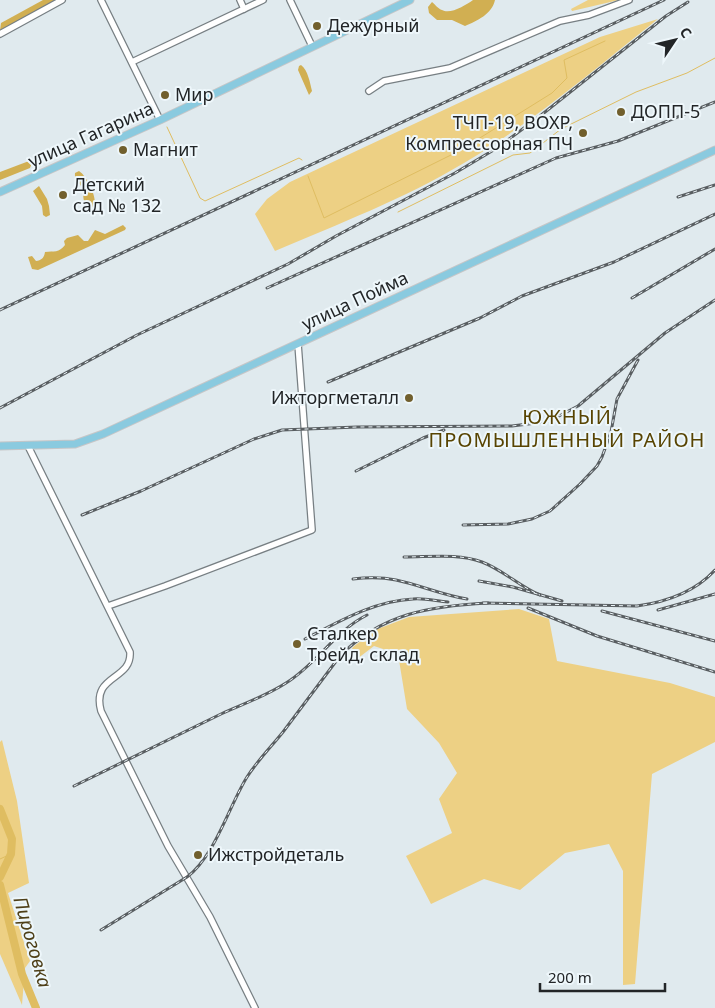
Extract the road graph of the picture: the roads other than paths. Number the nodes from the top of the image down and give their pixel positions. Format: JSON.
{"nodes":[{"id":1,"x":62,"y":0,"type":"edge"},
{"id":2,"x":101,"y":0,"type":"edge"},
{"id":3,"x":240,"y":0,"type":"edge"},
{"id":4,"x":263,"y":0,"type":"edge"},
{"id":5,"x":290,"y":0,"type":"edge"},
{"id":6,"x":410,"y":0,"type":"edge"},
{"id":7,"x":629,"y":0,"type":"edge"},
{"id":8,"x":244,"y":9,"type":"junction"},
{"id":9,"x":0,"y":34,"type":"edge"},
{"id":10,"x":312,"y":46,"type":"junction"},
{"id":11,"x":132,"y":62,"type":"junction"},
{"id":12,"x":369,"y":91,"type":"dead end"},
{"id":13,"x":160,"y":120,"type":"junction"},
{"id":14,"x":715,"y":150,"type":"edge"},
{"id":15,"x":0,"y":192,"type":"edge"},
{"id":16,"x":298,"y":344,"type":"junction"},
{"id":17,"x":0,"y":446,"type":"edge"},
{"id":18,"x":28,"y":446,"type":"junction"},
{"id":19,"x":108,"y":606,"type":"junction"},
{"id":20,"x":255,"y":1008,"type":"edge"}],
"edges":[{"from":1,"to":9,"type":"street"},
{"from":2,"to":11,"type":"street"},
{"from":3,"to":8,"type":"street"},
{"from":4,"to":8,"type":"street"},
{"from":5,"to":10,"type":"street"},
{"from":6,"to":10,"type":"main road","name":"улица Гагарина"},
{"from":7,"to":12,"type":"street"},
{"from":8,"to":11,"type":"street"},
{"from":10,"to":13,"type":"main road","name":"улица Гагарина"},
{"from":11,"to":13,"type":"street"},
{"from":13,"to":15,"type":"main road","name":"улица Гагарина"},
{"from":14,"to":16,"type":"main road","name":"улица Пойма"},
{"from":16,"to":18,"type":"main road","name":"улица Пойма"},
{"from":16,"to":19,"type":"street"},
{"from":17,"to":18,"type":"main road","name":"улица Пойма"},
{"from":18,"to":19,"type":"street"},
{"from":19,"to":20,"type":"street"}]}
